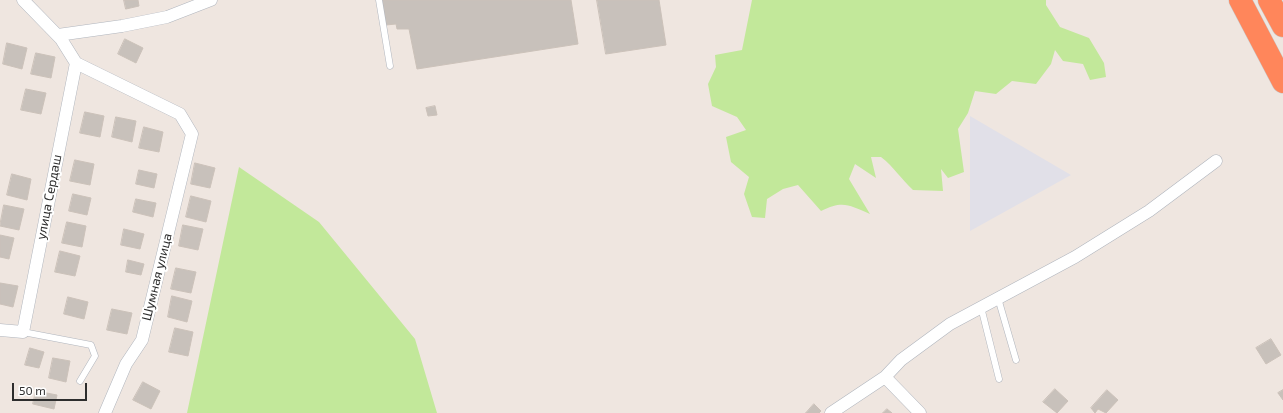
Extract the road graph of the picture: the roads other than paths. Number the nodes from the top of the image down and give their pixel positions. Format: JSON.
{"nodes":[{"id":1,"x":23,"y":0,"type":"edge"},
{"id":2,"x":211,"y":0,"type":"edge"},
{"id":3,"x":379,"y":0,"type":"edge"},
{"id":4,"x":1240,"y":0,"type":"edge"},
{"id":5,"x":1269,"y":0,"type":"edge"},
{"id":6,"x":1273,"y":0,"type":"edge"},
{"id":7,"x":1283,"y":26,"type":"edge"},
{"id":8,"x":58,"y":36,"type":"junction"},
{"id":9,"x":76,"y":63,"type":"junction"},
{"id":10,"x":390,"y":66,"type":"dead end"},
{"id":11,"x":1283,"y":82,"type":"edge"},
{"id":12,"x":1216,"y":161,"type":"dead end"},
{"id":13,"x":998,"y":298,"type":"junction"},
{"id":14,"x":982,"y":307,"type":"junction"},
{"id":15,"x":0,"y":330,"type":"edge"},
{"id":16,"x":23,"y":332,"type":"junction"},
{"id":17,"x":1016,"y":360,"type":"dead end"},
{"id":18,"x":885,"y":378,"type":"junction"},
{"id":19,"x":999,"y":379,"type":"dead end"},
{"id":20,"x":80,"y":381,"type":"dead end"},
{"id":21,"x":104,"y":413,"type":"edge"},
{"id":22,"x":831,"y":413,"type":"edge"},
{"id":23,"x":920,"y":413,"type":"edge"}],
"edges":[{"from":1,"to":8,"type":"street"},
{"from":2,"to":8,"type":"street"},
{"from":3,"to":10,"type":"lane"},
{"from":4,"to":11,"type":"highway"},
{"from":5,"to":7,"type":"highway"},
{"from":6,"to":7,"type":"highway"},
{"from":8,"to":9,"type":"street"},
{"from":9,"to":16,"type":"street","name":"улица Сердаш"},
{"from":9,"to":21,"type":"street","name":"Шумная улица"},
{"from":12,"to":13,"type":"street"},
{"from":13,"to":14,"type":"street"},
{"from":13,"to":17,"type":"lane"},
{"from":14,"to":18,"type":"street"},
{"from":14,"to":19,"type":"lane"},
{"from":15,"to":16,"type":"street"},
{"from":16,"to":20,"type":"lane"},
{"from":18,"to":22,"type":"street"},
{"from":18,"to":23,"type":"street"}]}
